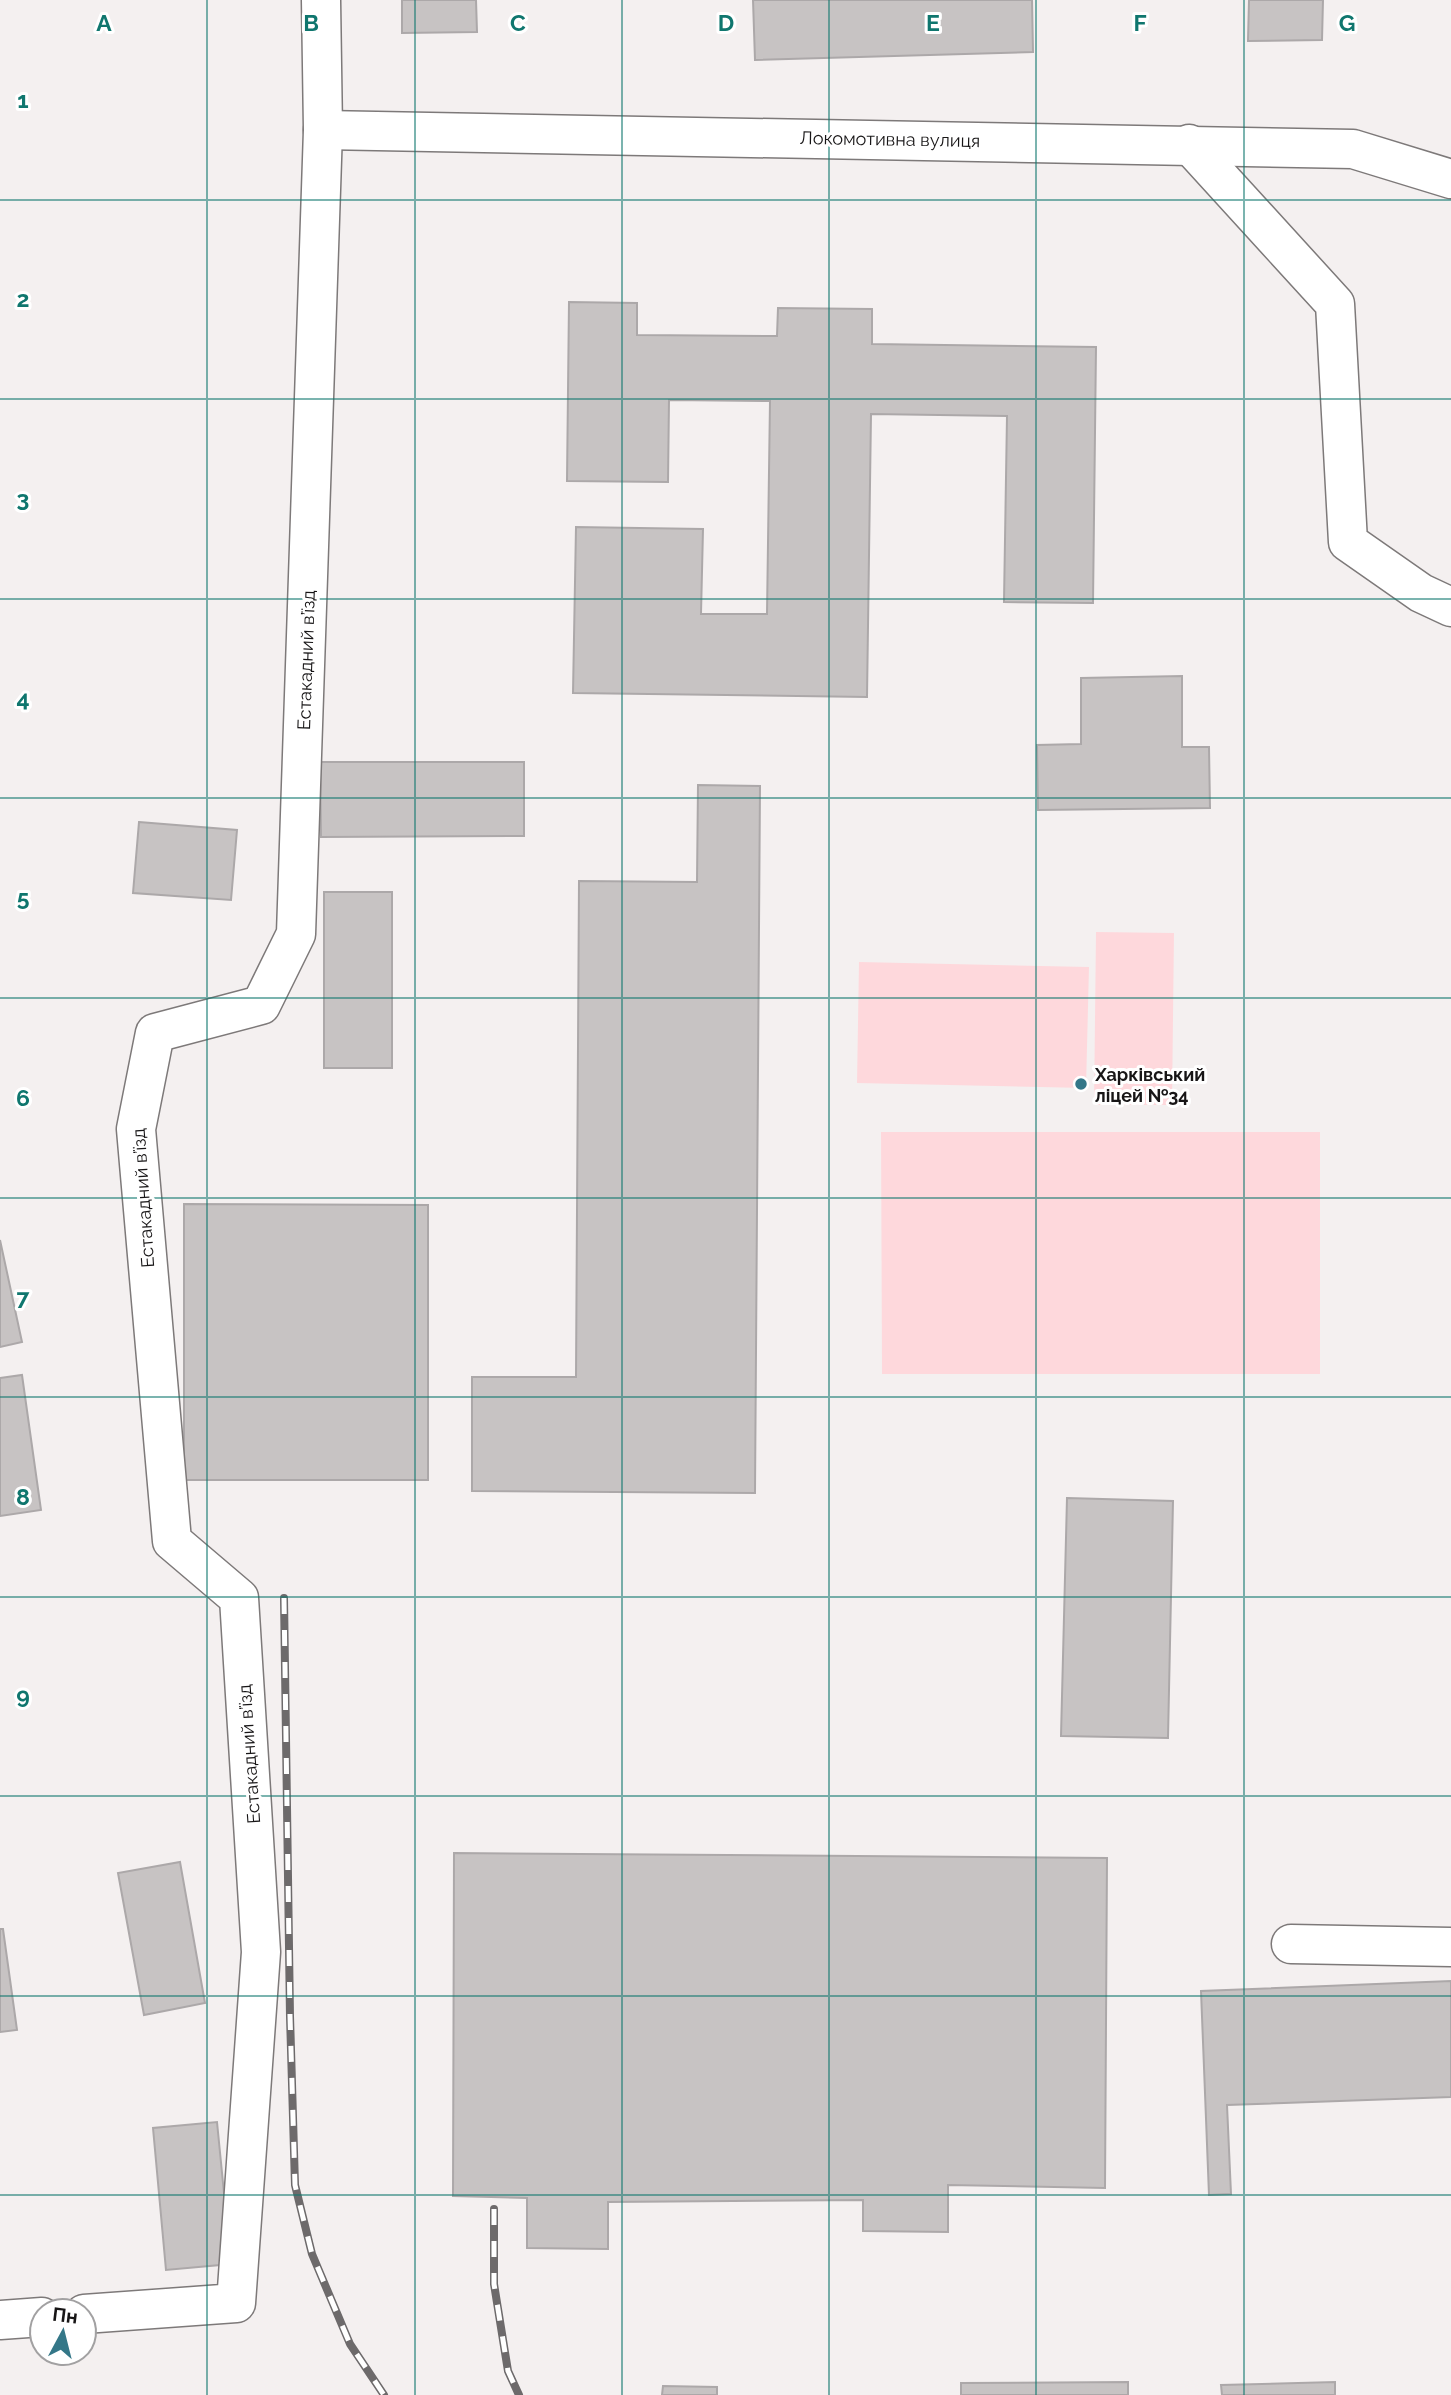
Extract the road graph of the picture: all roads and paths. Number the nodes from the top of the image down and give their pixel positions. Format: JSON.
{"nodes":[{"id":1,"x":321,"y":0,"type":"edge"},
{"id":2,"x":323,"y":130,"type":"junction"},
{"id":3,"x":1189,"y":144,"type":"junction"},
{"id":4,"x":1451,"y":179,"type":"edge"},
{"id":5,"x":1451,"y":607,"type":"edge"},
{"id":6,"x":1291,"y":1944,"type":"dead end"},
{"id":7,"x":1451,"y":1947,"type":"edge"},
{"id":8,"x":98,"y":2313,"type":"edge"},
{"id":9,"x":28,"y":2318,"type":"edge"},
{"id":10,"x":0,"y":2320,"type":"edge"}],
"edges":[{"from":1,"to":2,"type":"street","name":"Естакадний в’їзд"},
{"from":2,"to":3,"type":"street","name":"Локомотивна вулиця"},
{"from":2,"to":8,"type":"street","name":"Естакадний в’їзд"},
{"from":3,"to":4,"type":"street","name":"Локомотивна вулиця"},
{"from":3,"to":5,"type":"street"},
{"from":6,"to":7,"type":"street"},
{"from":9,"to":10,"type":"street"}]}
